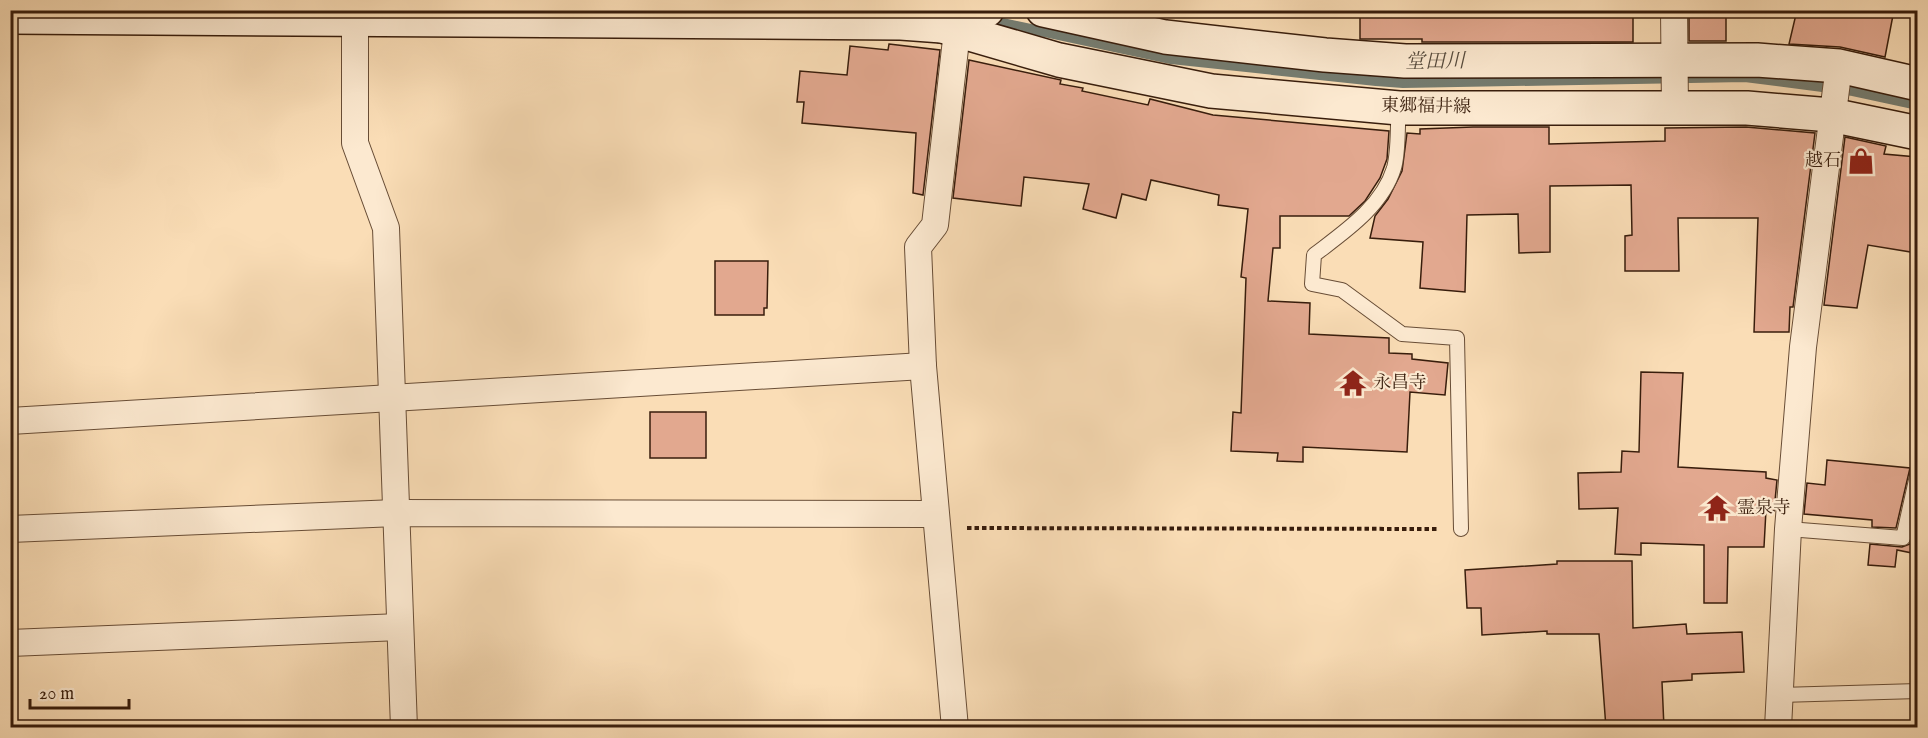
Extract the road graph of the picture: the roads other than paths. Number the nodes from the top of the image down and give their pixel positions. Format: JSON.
{"nodes":[{"id":1,"x":987,"y":10,"type":"edge"},
{"id":2,"x":1043,"y":10,"type":"edge"},
{"id":3,"x":1674,"y":10,"type":"edge"},
{"id":4,"x":10,"y":17,"type":"edge"},
{"id":5,"x":355,"y":20,"type":"junction"},
{"id":6,"x":949,"y":29,"type":"junction"},
{"id":7,"x":1675,"y":59,"type":"junction"},
{"id":8,"x":1839,"y":66,"type":"junction"},
{"id":9,"x":1917,"y":84,"type":"edge"},
{"id":10,"x":1399,"y":108,"type":"junction"},
{"id":11,"x":1675,"y":109,"type":"junction"},
{"id":12,"x":1831,"y":115,"type":"junction"},
{"id":13,"x":1917,"y":133,"type":"edge"},
{"id":14,"x":923,"y":366,"type":"junction"},
{"id":15,"x":392,"y":398,"type":"junction"},
{"id":16,"x":10,"y":421,"type":"edge"},
{"id":17,"x":1917,"y":471,"type":"edge"},
{"id":18,"x":396,"y":513,"type":"junction"},
{"id":19,"x":936,"y":521,"type":"junction"},
{"id":20,"x":10,"y":529,"type":"edge"},
{"id":21,"x":1461,"y":529,"type":"road end"},
{"id":22,"x":1788,"y":529,"type":"junction"},
{"id":23,"x":400,"y":627,"type":"junction"},
{"id":24,"x":10,"y":643,"type":"edge"},
{"id":25,"x":1917,"y":691,"type":"edge"},
{"id":26,"x":1780,"y":695,"type":"junction"},
{"id":27,"x":404,"y":728,"type":"edge"},
{"id":28,"x":955,"y":728,"type":"edge"},
{"id":29,"x":1778,"y":728,"type":"edge"}],
"edges":[{"from":1,"to":6,"type":"main road","name":"東郷福井線"},
{"from":2,"to":7,"type":"main road"},
{"from":3,"to":7,"type":"street"},
{"from":4,"to":5,"type":"main road","name":"東郷福井線"},
{"from":5,"to":6,"type":"main road","name":"東郷福井線"},
{"from":5,"to":15,"type":"street"},
{"from":6,"to":10,"type":"main road","name":"東郷福井線"},
{"from":6,"to":14,"type":"street"},
{"from":7,"to":8,"type":"main road"},
{"from":7,"to":11,"type":"street"},
{"from":8,"to":9,"type":"main road"},
{"from":8,"to":12,"type":"street"},
{"from":10,"to":11,"type":"main road","name":"東郷福井線"},
{"from":10,"to":21,"type":"lane"},
{"from":11,"to":12,"type":"main road","name":"東郷福井線"},
{"from":12,"to":13,"type":"main road","name":"東郷福井線"},
{"from":12,"to":22,"type":"street"},
{"from":14,"to":15,"type":"street"},
{"from":14,"to":19,"type":"street"},
{"from":15,"to":16,"type":"street"},
{"from":15,"to":18,"type":"street"},
{"from":17,"to":22,"type":"lane"},
{"from":18,"to":19,"type":"street"},
{"from":18,"to":20,"type":"street"},
{"from":18,"to":23,"type":"street"},
{"from":19,"to":28,"type":"street"},
{"from":22,"to":26,"type":"street"},
{"from":23,"to":24,"type":"street"},
{"from":23,"to":27,"type":"street"},
{"from":25,"to":26,"type":"lane"},
{"from":26,"to":29,"type":"street"}]}
